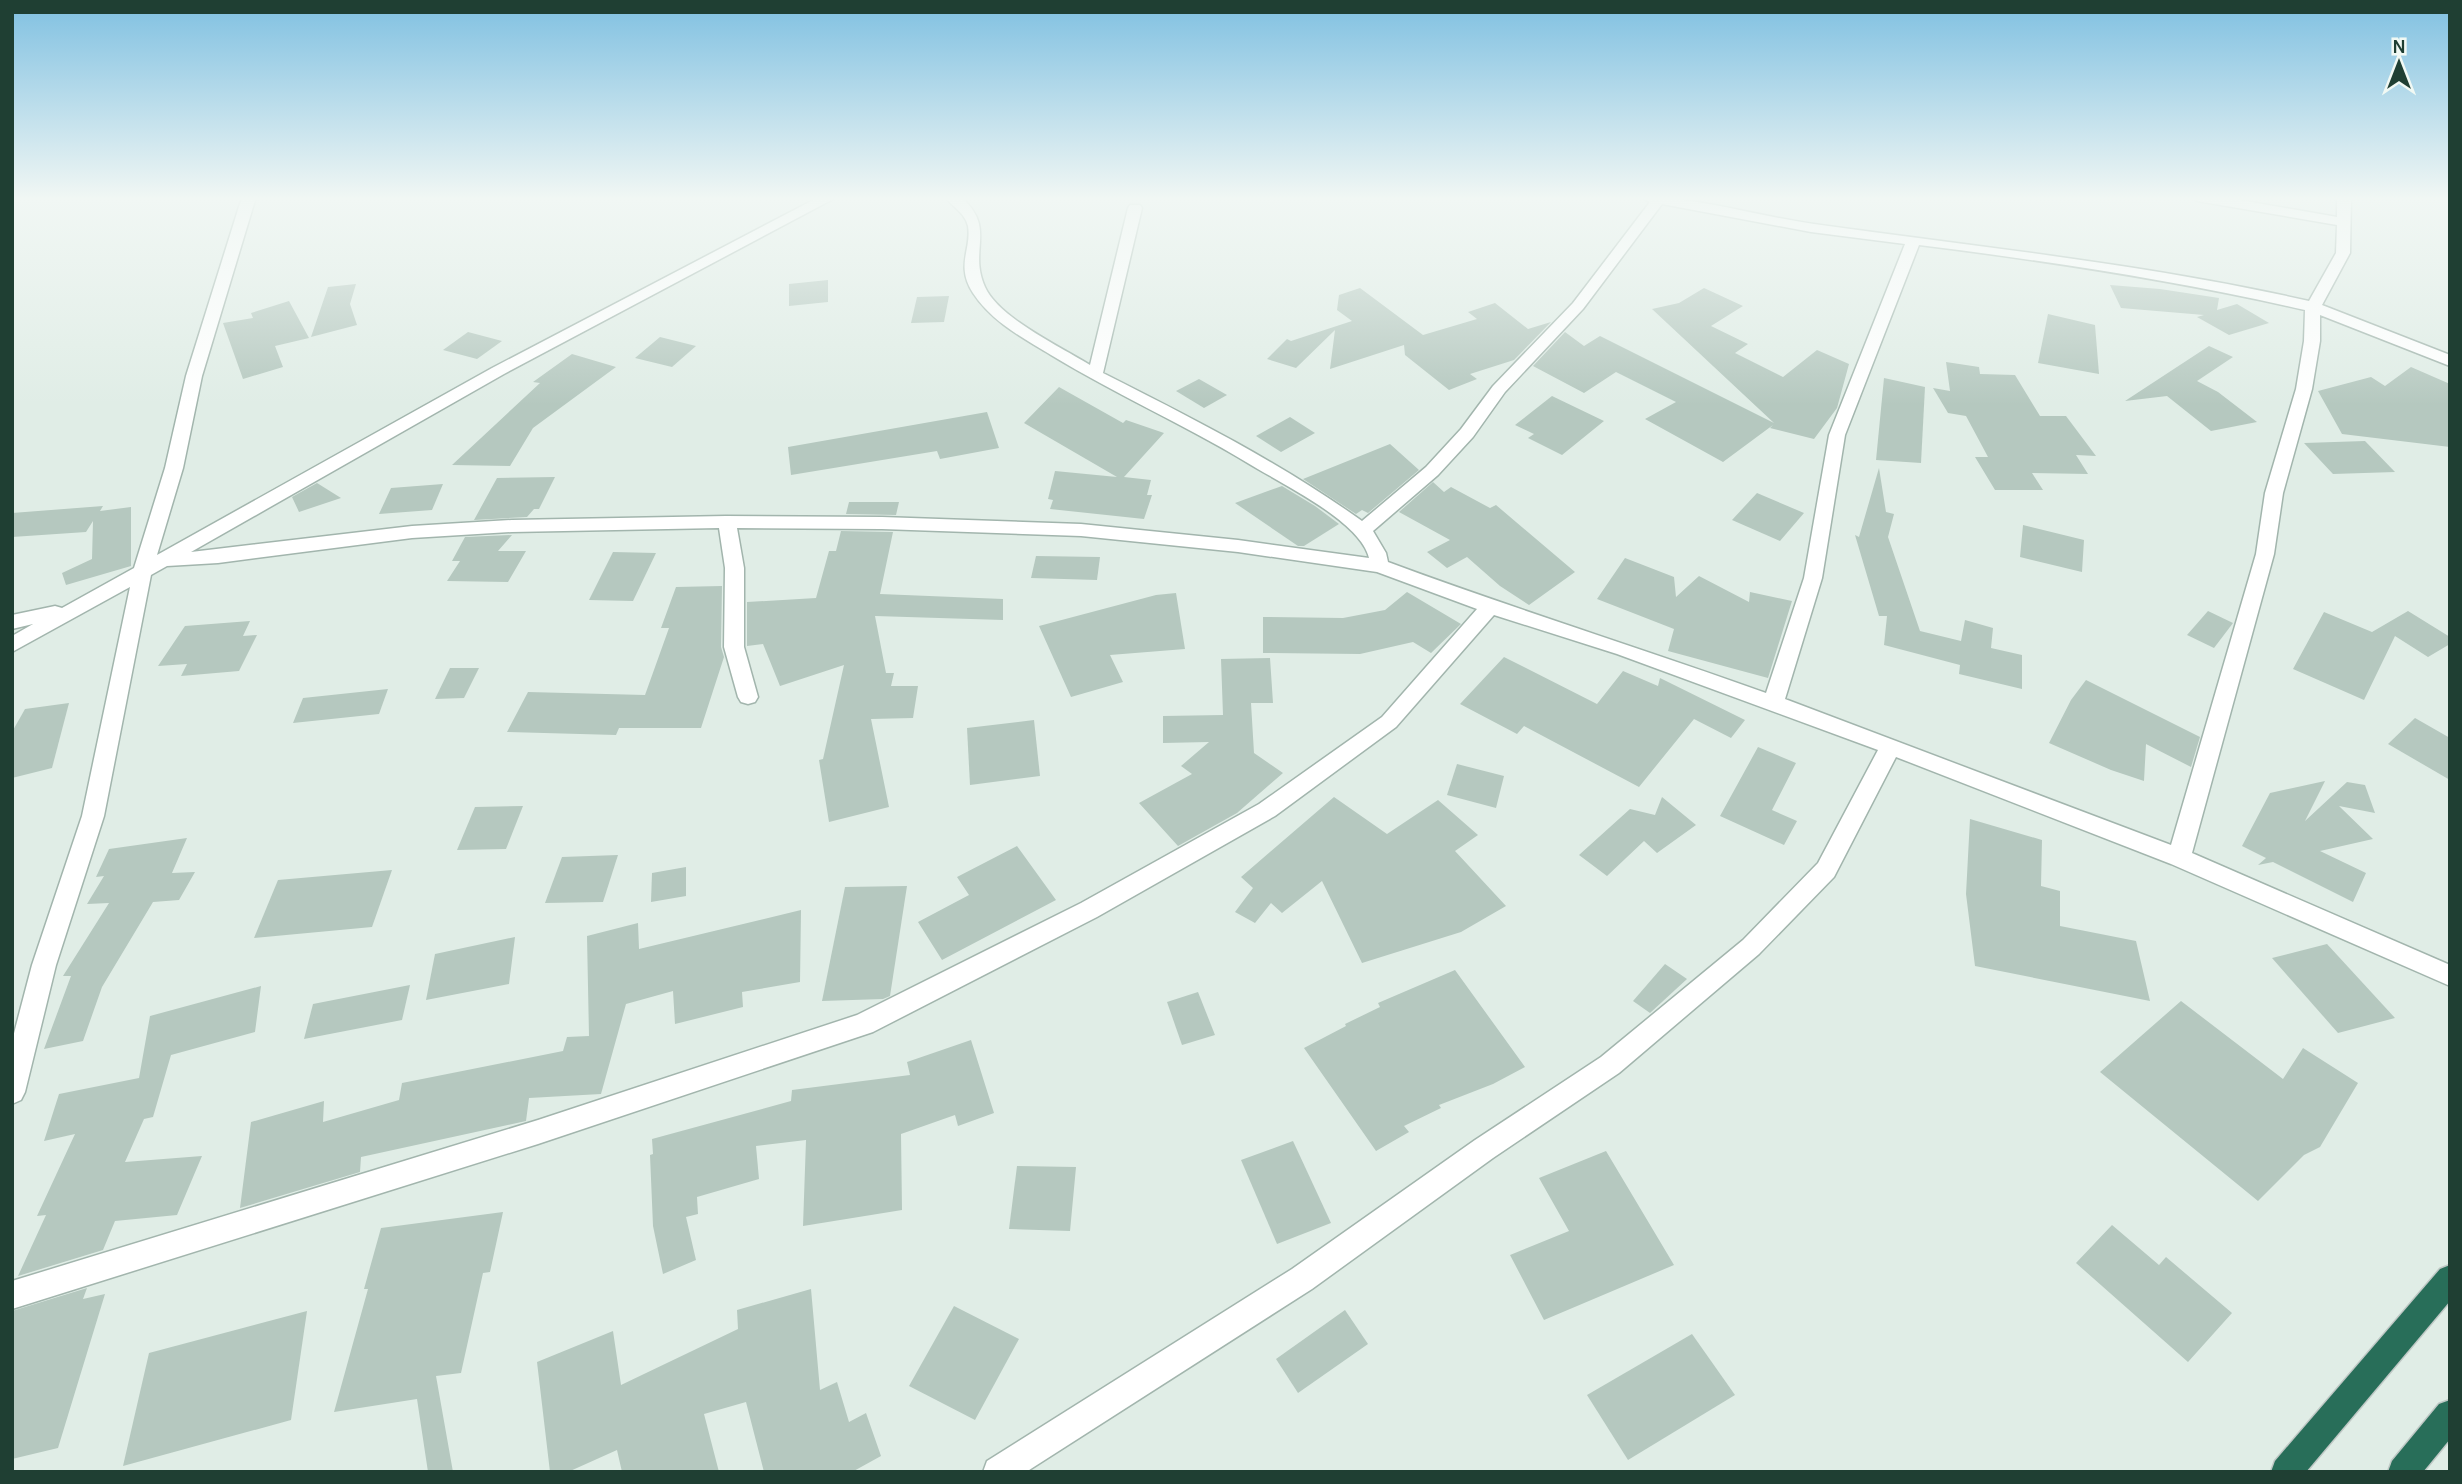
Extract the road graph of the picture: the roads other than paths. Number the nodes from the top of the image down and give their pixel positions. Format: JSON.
{"nodes":[{"id":1,"x":228,"y":266,"type":"edge"},
{"id":2,"x":698,"y":266,"type":"edge"},
{"id":3,"x":971,"y":266,"type":"edge"},
{"id":4,"x":1121,"y":266,"type":"edge"},
{"id":5,"x":1605,"y":266,"type":"edge"},
{"id":6,"x":1904,"y":266,"type":"edge"},
{"id":7,"x":2089,"y":266,"type":"edge"},
{"id":8,"x":2336,"y":266,"type":"edge"},
{"id":9,"x":2313,"y":307,"type":"junction"},
{"id":10,"x":2450,"y":361,"type":"edge"},
{"id":11,"x":1096,"y":375,"type":"junction"},
{"id":12,"x":726,"y":523,"type":"junction"},
{"id":13,"x":1363,"y":530,"type":"junction"},
{"id":14,"x":161,"y":560,"type":"junction"},
{"id":15,"x":1380,"y":566,"type":"junction"},
{"id":16,"x":143,"y":570,"type":"junction"},
{"id":17,"x":1490,"y":607,"type":"junction"},
{"id":18,"x":74,"y":609,"type":"junction"},
{"id":19,"x":12,"y":622,"type":"edge"},
{"id":20,"x":12,"y":645,"type":"edge"},
{"id":21,"x":748,"y":697,"type":"dead end"},
{"id":22,"x":1773,"y":704,"type":"junction"},
{"id":23,"x":1891,"y":746,"type":"junction"},
{"id":24,"x":2179,"y":858,"type":"junction"},
{"id":25,"x":2450,"y":976,"type":"edge"},
{"id":26,"x":12,"y":1092,"type":"edge"},
{"id":27,"x":2450,"y":1279,"type":"edge"},
{"id":28,"x":12,"y":1295,"type":"edge"},
{"id":29,"x":2450,"y":1415,"type":"edge"},
{"id":30,"x":998,"y":1472,"type":"edge"},
{"id":31,"x":2286,"y":1472,"type":"edge"},
{"id":32,"x":2403,"y":1472,"type":"edge"}],
"edges":[{"from":1,"to":16,"type":"street"},
{"from":2,"to":14,"type":"street"},
{"from":3,"to":11,"type":"street"},
{"from":4,"to":11,"type":"street"},
{"from":5,"to":13,"type":"street"},
{"from":6,"to":22,"type":"street"},
{"from":7,"to":9,"type":"street"},
{"from":8,"to":9,"type":"street"},
{"from":9,"to":10,"type":"street"},
{"from":9,"to":24,"type":"street"},
{"from":11,"to":13,"type":"street"},
{"from":12,"to":14,"type":"street"},
{"from":12,"to":15,"type":"street"},
{"from":12,"to":21,"type":"street"},
{"from":13,"to":15,"type":"street"},
{"from":14,"to":16,"type":"street"},
{"from":15,"to":17,"type":"street"},
{"from":16,"to":18,"type":"street"},
{"from":16,"to":26,"type":"street"},
{"from":17,"to":22,"type":"street"},
{"from":17,"to":28,"type":"street"},
{"from":18,"to":19,"type":"street"},
{"from":18,"to":20,"type":"street"},
{"from":22,"to":23,"type":"street"},
{"from":23,"to":24,"type":"street"},
{"from":23,"to":30,"type":"street"},
{"from":24,"to":25,"type":"street"},
{"from":27,"to":31,"type":"highway"},
{"from":29,"to":32,"type":"highway"}]}
